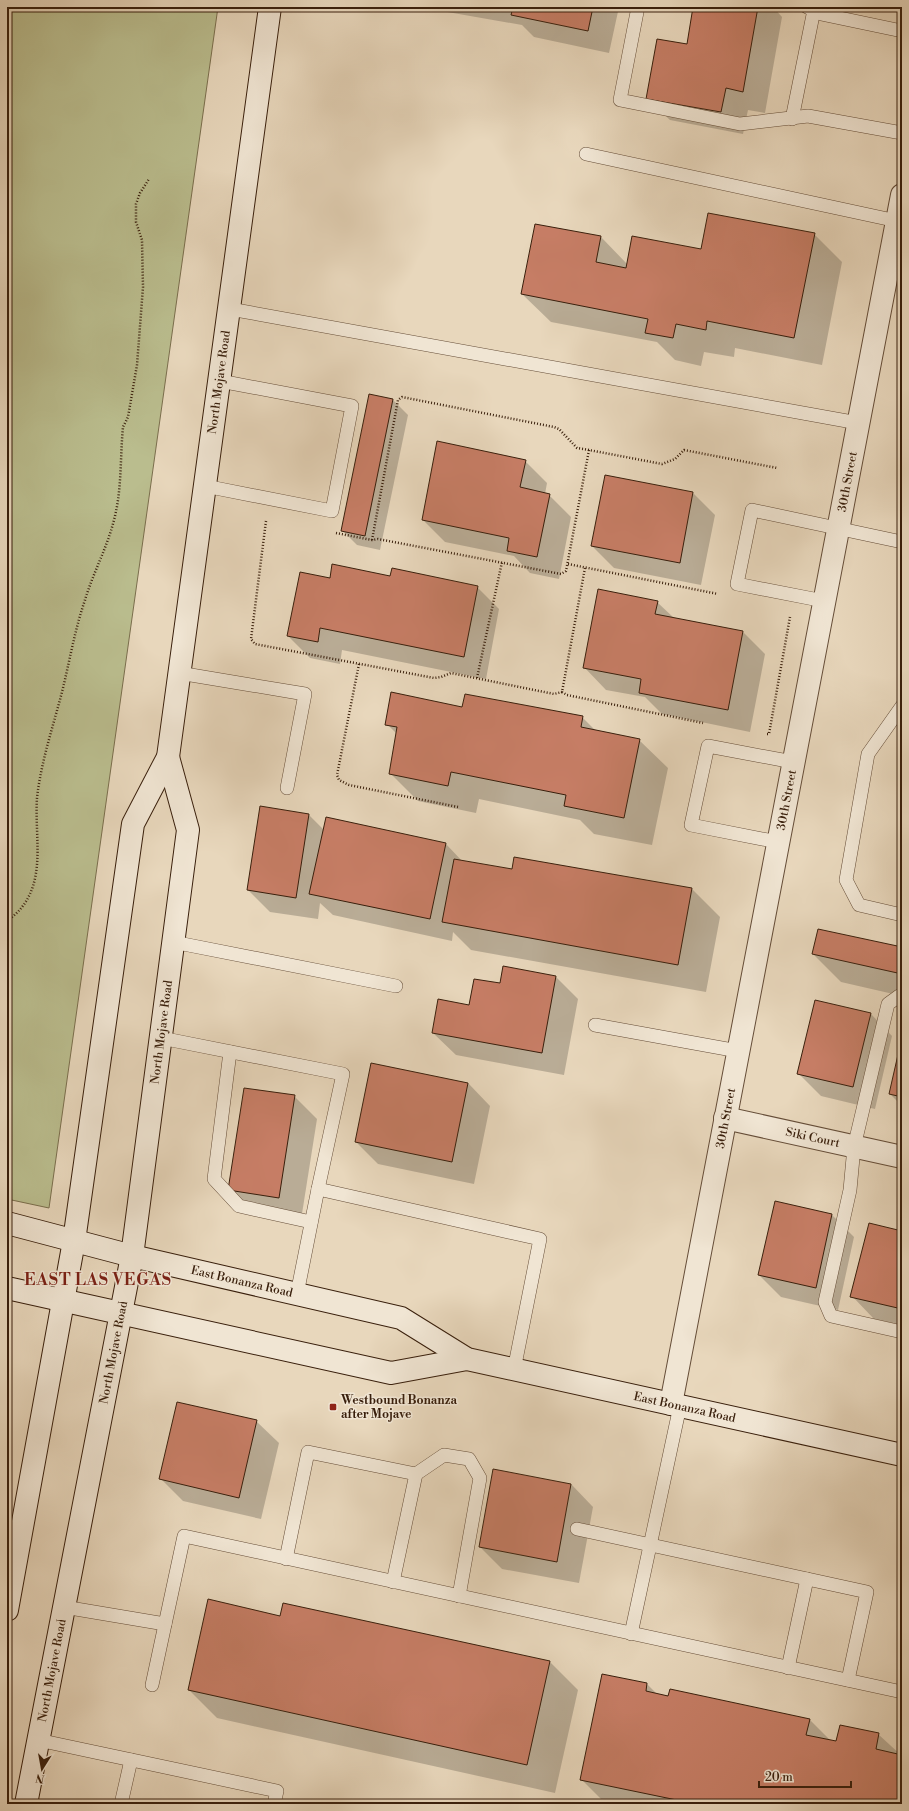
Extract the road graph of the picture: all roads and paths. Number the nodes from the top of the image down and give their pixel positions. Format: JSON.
{"nodes":[{"id":1,"x":270,"y":7,"type":"edge"},
{"id":2,"x":638,"y":7,"type":"edge"},
{"id":3,"x":810,"y":9,"type":"edge"},
{"id":4,"x":902,"y":31,"type":"edge"},
{"id":5,"x":792,"y":119,"type":"junction"},
{"id":6,"x":902,"y":133,"type":"edge"},
{"id":7,"x":586,"y":154,"type":"dead end"},
{"id":8,"x":149,"y":179,"type":"dead end"},
{"id":9,"x":902,"y":195,"type":"edge"},
{"id":10,"x":897,"y":221,"type":"junction"},
{"id":11,"x":230,"y":310,"type":"junction"},
{"id":12,"x":220,"y":381,"type":"junction"},
{"id":13,"x":858,"y":423,"type":"junction"},
{"id":14,"x":589,"y":450,"type":"junction"},
{"id":15,"x":777,"y":468,"type":"dead end"},
{"id":16,"x":205,"y":486,"type":"junction"},
{"id":17,"x":274,"y":521,"type":"dead end"},
{"id":18,"x":838,"y":528,"type":"junction"},
{"id":19,"x":334,"y":533,"type":"dead end"},
{"id":20,"x":372,"y":540,"type":"junction"},
{"id":21,"x":902,"y":542,"type":"edge"},
{"id":22,"x":502,"y":562,"type":"junction"},
{"id":23,"x":568,"y":564,"type":"junction"},
{"id":24,"x":585,"y":568,"type":"junction"},
{"id":25,"x":722,"y":595,"type":"dead end"},
{"id":26,"x":796,"y":596,"type":"junction"},
{"id":27,"x":824,"y":601,"type":"junction"},
{"id":28,"x":359,"y":664,"type":"junction"},
{"id":29,"x":179,"y":673,"type":"junction"},
{"id":30,"x":477,"y":678,"type":"junction"},
{"id":31,"x":562,"y":692,"type":"junction"},
{"id":32,"x":902,"y":706,"type":"edge"},
{"id":33,"x":707,"y":724,"type":"dead end"},
{"id":34,"x":761,"y":735,"type":"dead end"},
{"id":35,"x":168,"y":757,"type":"junction"},
{"id":36,"x":793,"y":762,"type":"junction"},
{"id":37,"x":287,"y":788,"type":"dead end"},
{"id":38,"x":458,"y":807,"type":"dead end"},
{"id":39,"x":778,"y":842,"type":"junction"},
{"id":40,"x":902,"y":915,"type":"edge"},
{"id":41,"x":7,"y":921,"type":"edge"},
{"id":42,"x":173,"y":942,"type":"junction"},
{"id":43,"x":396,"y":986,"type":"dead end"},
{"id":44,"x":902,"y":996,"type":"edge"},
{"id":45,"x":595,"y":1025,"type":"dead end"},
{"id":46,"x":161,"y":1038,"type":"junction"},
{"id":47,"x":738,"y":1051,"type":"junction"},
{"id":48,"x":230,"y":1052,"type":"junction"},
{"id":49,"x":725,"y":1118,"type":"junction"},
{"id":50,"x":854,"y":1147,"type":"junction"},
{"id":51,"x":902,"y":1157,"type":"edge"},
{"id":52,"x":318,"y":1189,"type":"junction"},
{"id":53,"x":311,"y":1222,"type":"junction"},
{"id":54,"x":7,"y":1223,"type":"edge"},
{"id":55,"x":74,"y":1241,"type":"junction"},
{"id":56,"x":132,"y":1256,"type":"junction"},
{"id":57,"x":7,"y":1288,"type":"edge"},
{"id":58,"x":297,"y":1294,"type":"junction"},
{"id":59,"x":64,"y":1300,"type":"junction"},
{"id":60,"x":120,"y":1312,"type":"junction"},
{"id":61,"x":902,"y":1332,"type":"edge"},
{"id":62,"x":467,"y":1359,"type":"junction"},
{"id":63,"x":514,"y":1370,"type":"junction"},
{"id":64,"x":676,"y":1405,"type":"junction"},
{"id":65,"x":902,"y":1455,"type":"edge"},
{"id":66,"x":416,"y":1474,"type":"junction"},
{"id":67,"x":578,"y":1529,"type":"dead end"},
{"id":68,"x":650,"y":1545,"type":"junction"},
{"id":69,"x":286,"y":1559,"type":"junction"},
{"id":70,"x":11,"y":1567,"type":"edge"},
{"id":71,"x":807,"y":1579,"type":"junction"},
{"id":72,"x":393,"y":1582,"type":"junction"},
{"id":73,"x":460,"y":1596,"type":"junction"},
{"id":74,"x":64,"y":1607,"type":"junction"},
{"id":75,"x":7,"y":1610,"type":"edge"},
{"id":76,"x":165,"y":1624,"type":"junction"},
{"id":77,"x":631,"y":1634,"type":"junction"},
{"id":78,"x":788,"y":1668,"type":"junction"},
{"id":79,"x":848,"y":1680,"type":"junction"},
{"id":80,"x":152,"y":1685,"type":"dead end"},
{"id":81,"x":902,"y":1692,"type":"edge"},
{"id":82,"x":38,"y":1740,"type":"junction"},
{"id":83,"x":130,"y":1760,"type":"junction"},
{"id":84,"x":26,"y":1804,"type":"edge"},
{"id":85,"x":121,"y":1804,"type":"edge"},
{"id":86,"x":274,"y":1804,"type":"edge"}],
"edges":[{"from":1,"to":11,"type":"street","name":"North Mojave Road"},
{"from":2,"to":5,"type":"lane"},
{"from":3,"to":4,"type":"lane"},
{"from":3,"to":5,"type":"lane"},
{"from":5,"to":6,"type":"lane"},
{"from":7,"to":10,"type":"lane"},
{"from":8,"to":41,"type":"path"},
{"from":9,"to":10,"type":"street","name":"30th Street"},
{"from":10,"to":13,"type":"street","name":"30th Street"},
{"from":11,"to":12,"type":"street","name":"North Mojave Road"},
{"from":11,"to":13,"type":"lane"},
{"from":12,"to":16,"type":"street","name":"North Mojave Road"},
{"from":12,"to":16,"type":"lane"},
{"from":13,"to":18,"type":"street","name":"30th Street"},
{"from":14,"to":15,"type":"path"},
{"from":14,"to":20,"type":"path"},
{"from":14,"to":23,"type":"path"},
{"from":16,"to":29,"type":"street","name":"North Mojave Road"},
{"from":17,"to":28,"type":"path"},
{"from":18,"to":21,"type":"lane"},
{"from":18,"to":26,"type":"lane"},
{"from":18,"to":27,"type":"street","name":"30th Street"},
{"from":19,"to":20,"type":"path"},
{"from":20,"to":22,"type":"path"},
{"from":22,"to":23,"type":"path"},
{"from":22,"to":30,"type":"path"},
{"from":23,"to":24,"type":"path"},
{"from":24,"to":25,"type":"path"},
{"from":24,"to":31,"type":"path"},
{"from":26,"to":27,"type":"lane"},
{"from":26,"to":34,"type":"path"},
{"from":27,"to":36,"type":"street","name":"30th Street"},
{"from":28,"to":30,"type":"path"},
{"from":28,"to":38,"type":"path"},
{"from":29,"to":35,"type":"street","name":"North Mojave Road"},
{"from":29,"to":37,"type":"lane"},
{"from":30,"to":31,"type":"path"},
{"from":31,"to":33,"type":"path"},
{"from":32,"to":40,"type":"lane"},
{"from":35,"to":42,"type":"street","name":"North Mojave Road"},
{"from":35,"to":55,"type":"street","name":"North Mojave Road"},
{"from":36,"to":39,"type":"street","name":"30th Street"},
{"from":36,"to":39,"type":"lane"},
{"from":39,"to":47,"type":"street","name":"30th Street"},
{"from":42,"to":43,"type":"lane"},
{"from":42,"to":46,"type":"street","name":"North Mojave Road"},
{"from":44,"to":50,"type":"lane"},
{"from":45,"to":47,"type":"lane"},
{"from":46,"to":48,"type":"lane"},
{"from":46,"to":56,"type":"street","name":"North Mojave Road"},
{"from":47,"to":49,"type":"street","name":"30th Street"},
{"from":48,"to":52,"type":"lane"},
{"from":48,"to":53,"type":"lane"},
{"from":49,"to":50,"type":"street","name":"Siki Court"},
{"from":49,"to":64,"type":"street","name":"30th Street"},
{"from":50,"to":51,"type":"street","name":"Siki Court"},
{"from":50,"to":61,"type":"lane"},
{"from":52,"to":53,"type":"lane"},
{"from":52,"to":63,"type":"lane"},
{"from":53,"to":58,"type":"lane"},
{"from":54,"to":55,"type":"street","name":"East Bonanza Road"},
{"from":55,"to":56,"type":"street","name":"East Bonanza Road"},
{"from":55,"to":59,"type":"street","name":"North Mojave Road"},
{"from":56,"to":58,"type":"street","name":"East Bonanza Road"},
{"from":56,"to":60,"type":"street","name":"North Mojave Road"},
{"from":57,"to":59,"type":"street","name":"East Bonanza Road"},
{"from":58,"to":62,"type":"street","name":"East Bonanza Road"},
{"from":59,"to":60,"type":"street","name":"East Bonanza Road"},
{"from":59,"to":70,"type":"street","name":"North Mojave Road"},
{"from":60,"to":62,"type":"street","name":"East Bonanza Road"},
{"from":60,"to":74,"type":"street","name":"North Mojave Road"},
{"from":62,"to":63,"type":"street","name":"East Bonanza Road"},
{"from":63,"to":64,"type":"street","name":"East Bonanza Road"},
{"from":64,"to":65,"type":"street","name":"East Bonanza Road"},
{"from":64,"to":68,"type":"lane"},
{"from":66,"to":69,"type":"lane"},
{"from":66,"to":72,"type":"lane"},
{"from":66,"to":73,"type":"lane"},
{"from":67,"to":68,"type":"lane"},
{"from":68,"to":71,"type":"lane"},
{"from":68,"to":77,"type":"lane"},
{"from":69,"to":72,"type":"lane"},
{"from":69,"to":76,"type":"lane"},
{"from":70,"to":75,"type":"street","name":"North Mojave Road"},
{"from":71,"to":78,"type":"lane"},
{"from":71,"to":79,"type":"lane"},
{"from":72,"to":73,"type":"lane"},
{"from":73,"to":77,"type":"lane"},
{"from":74,"to":76,"type":"lane"},
{"from":74,"to":82,"type":"street","name":"North Mojave Road"},
{"from":76,"to":80,"type":"lane"},
{"from":77,"to":78,"type":"lane"},
{"from":78,"to":79,"type":"lane"},
{"from":79,"to":81,"type":"lane"},
{"from":82,"to":83,"type":"lane"},
{"from":82,"to":84,"type":"street","name":"North Mojave Road"},
{"from":83,"to":85,"type":"lane"},
{"from":83,"to":86,"type":"lane"}]}
